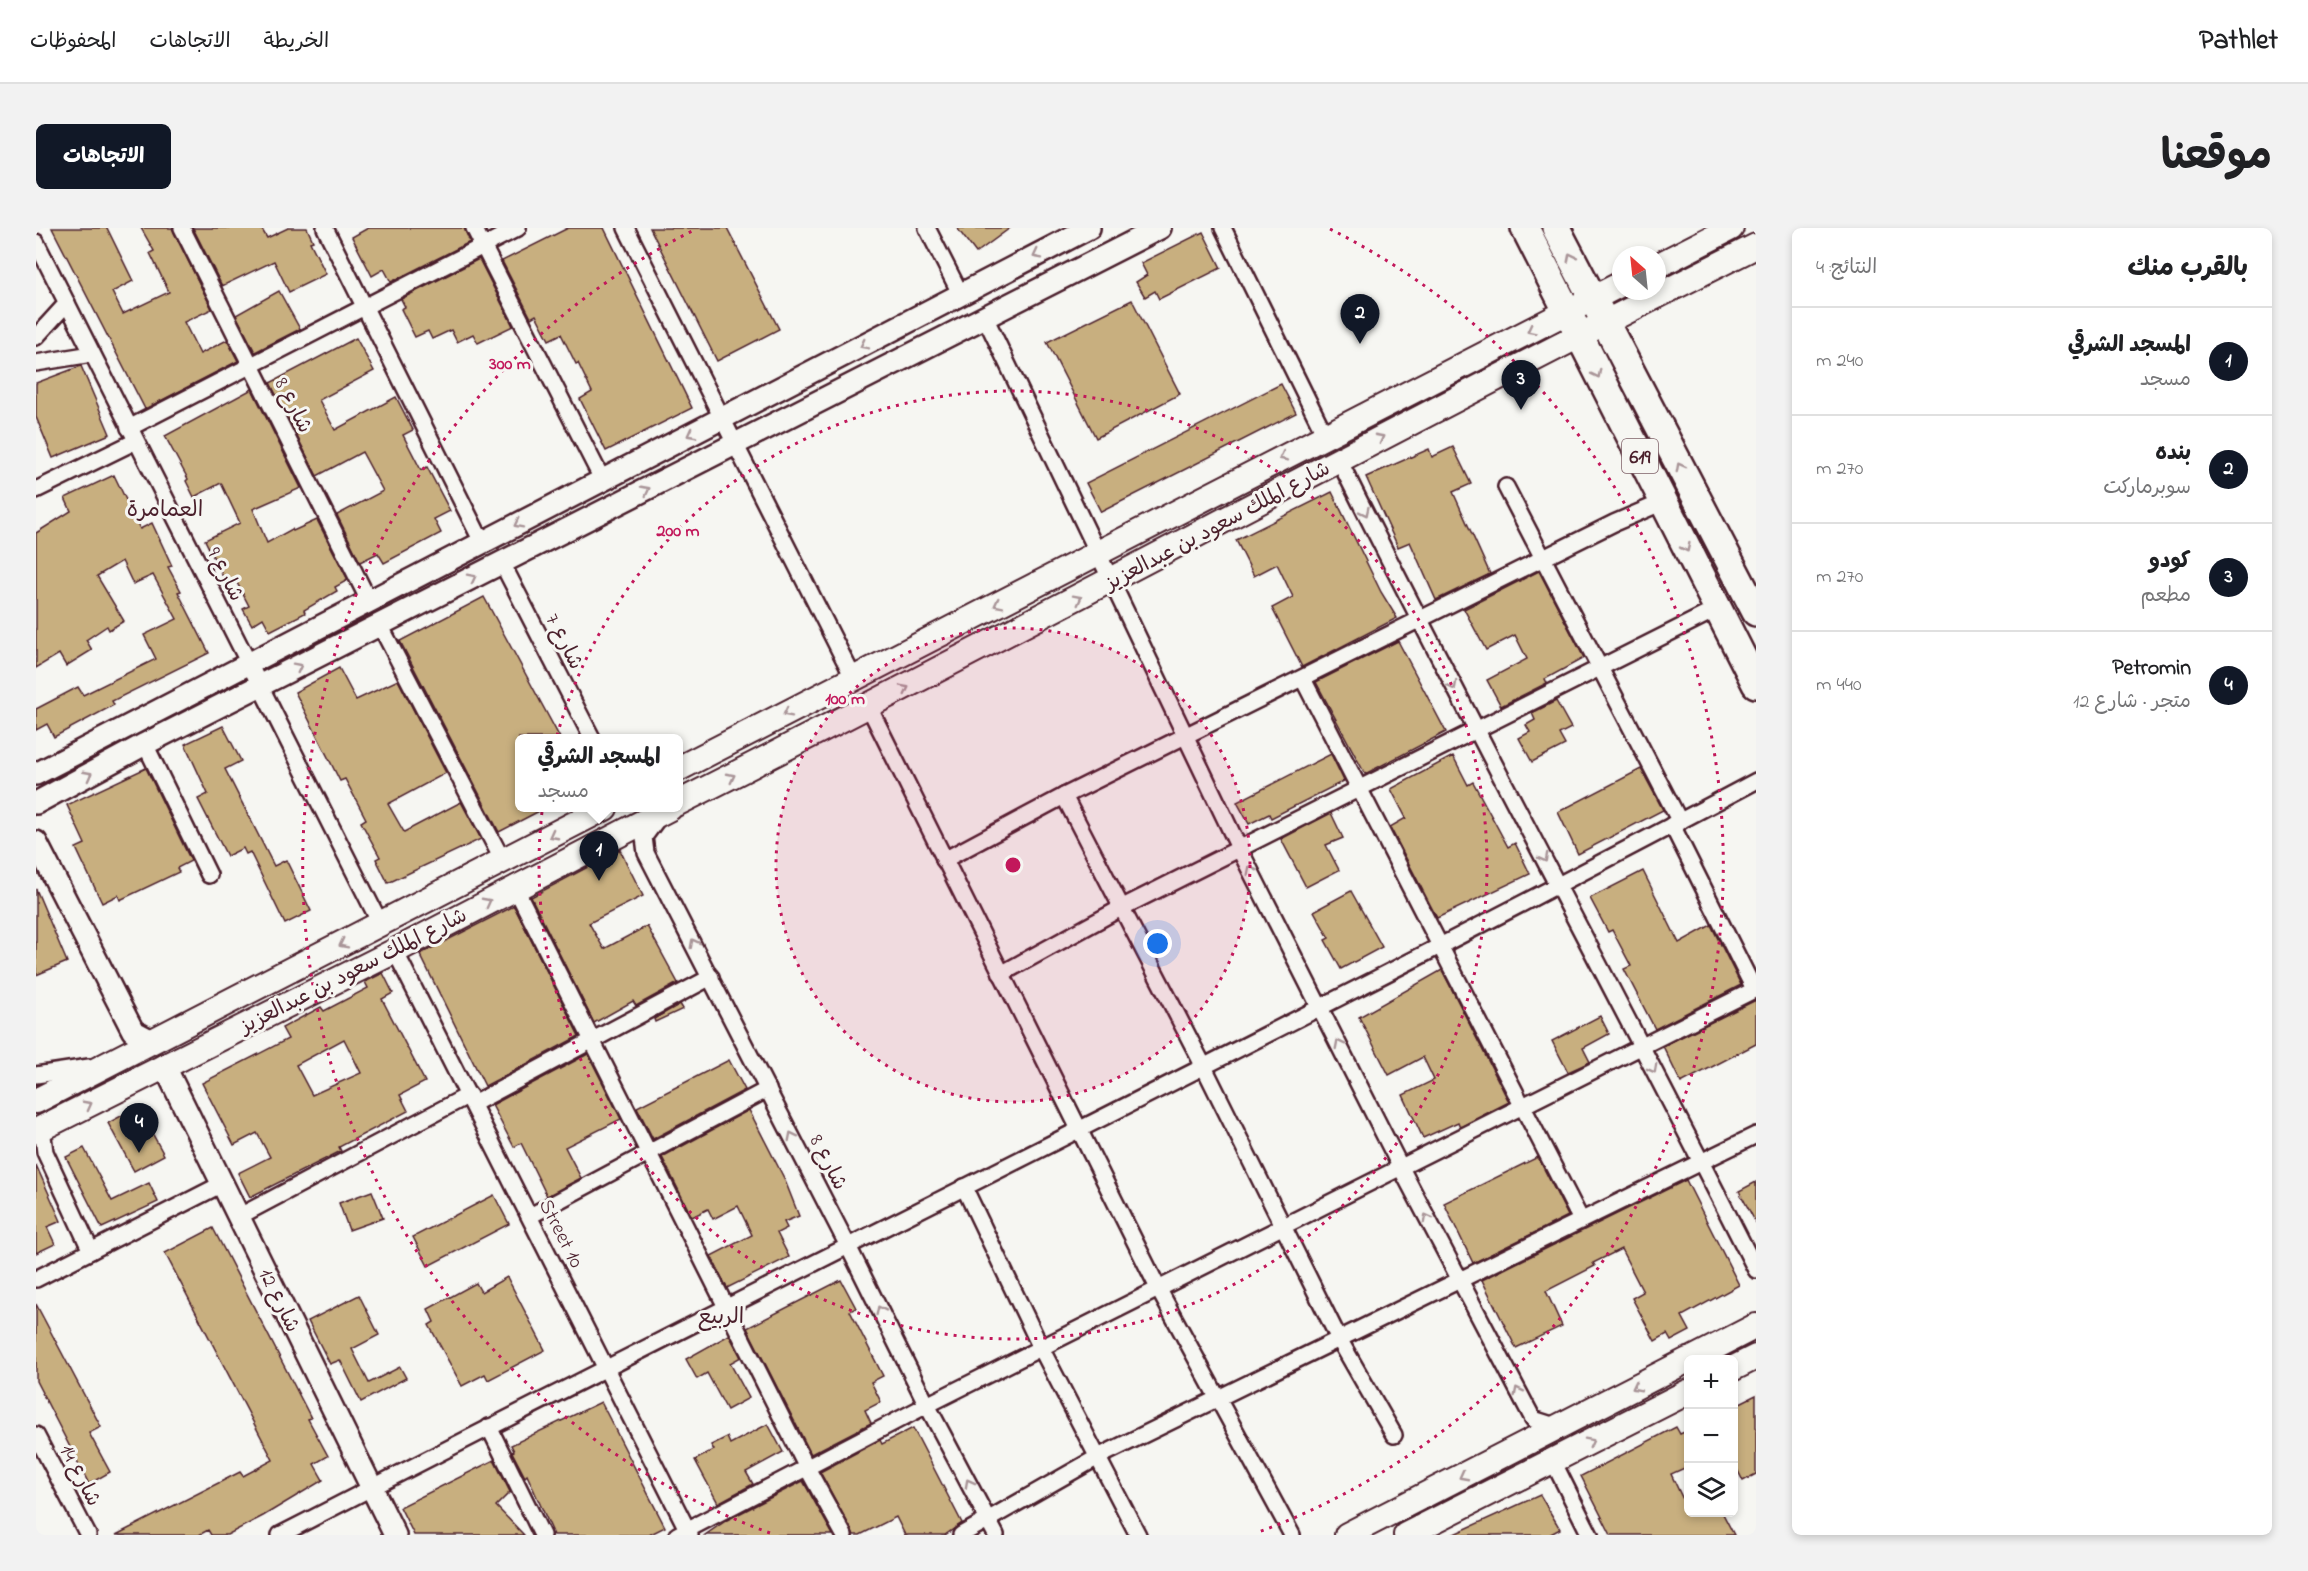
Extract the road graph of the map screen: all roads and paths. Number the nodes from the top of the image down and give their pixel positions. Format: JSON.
{"nodes":[{"id":1,"x":182,"y":228,"type":"edge"},
{"id":2,"x":325,"y":228,"type":"edge"},
{"id":3,"x":474,"y":228,"type":"edge"},
{"id":4,"x":518,"y":228,"type":"edge"},
{"id":5,"x":626,"y":228,"type":"edge"},
{"id":6,"x":927,"y":228,"type":"edge"},
{"id":7,"x":1089,"y":228,"type":"edge"},
{"id":8,"x":1160,"y":228,"type":"edge"},
{"id":9,"x":1223,"y":228,"type":"edge"},
{"id":10,"x":1525,"y":228,"type":"edge"},
{"id":11,"x":1556,"y":228,"type":"edge"},
{"id":12,"x":1716,"y":232,"type":"edge"},
{"id":13,"x":36,"y":242,"type":"edge"},
{"id":14,"x":483,"y":246,"type":"junction"},
{"id":15,"x":1756,"y":246,"type":"edge"},
{"id":16,"x":1666,"y":261,"type":"edge"},
{"id":17,"x":1612,"y":294,"type":"edge"},
{"id":18,"x":961,"y":295,"type":"junction"},
{"id":19,"x":67,"y":303,"type":"junction"},
{"id":20,"x":365,"y":309,"type":"junction"},
{"id":21,"x":1598,"y":310,"type":"junction"},
{"id":22,"x":985,"y":317,"type":"junction"},
{"id":23,"x":1571,"y":324,"type":"junction"},
{"id":24,"x":36,"y":337,"type":"edge"},
{"id":25,"x":92,"y":354,"type":"junction"},
{"id":26,"x":36,"y":363,"type":"edge"},
{"id":27,"x":251,"y":366,"type":"junction"},
{"id":28,"x":721,"y":419,"type":"junction"},
{"id":29,"x":132,"y":434,"type":"junction"},
{"id":30,"x":1325,"y":435,"type":"junction"},
{"id":31,"x":734,"y":445,"type":"junction"},
{"id":32,"x":1339,"y":460,"type":"junction"},
{"id":33,"x":603,"y":481,"type":"junction"},
{"id":34,"x":1506,"y":487,"type":"dead end"},
{"id":35,"x":36,"y":490,"type":"edge"},
{"id":36,"x":1663,"y":502,"type":"junction"},
{"id":37,"x":482,"y":542,"type":"junction"},
{"id":38,"x":1097,"y":552,"type":"junction"},
{"id":39,"x":1543,"y":560,"type":"junction"},
{"id":40,"x":502,"y":563,"type":"junction"},
{"id":41,"x":1110,"y":582,"type":"junction"},
{"id":42,"x":369,"y":601,"type":"junction"},
{"id":43,"x":1717,"y":609,"type":"junction"},
{"id":44,"x":1756,"y":612,"type":"edge"},
{"id":45,"x":1419,"y":621,"type":"junction"},
{"id":46,"x":380,"y":625,"type":"junction"},
{"id":47,"x":248,"y":664,"type":"junction"},
{"id":48,"x":1600,"y":667,"type":"junction"},
{"id":49,"x":854,"y":679,"type":"junction"},
{"id":50,"x":1303,"y":679,"type":"junction"},
{"id":51,"x":1756,"y":684,"type":"edge"},
{"id":52,"x":259,"y":687,"type":"junction"},
{"id":53,"x":869,"y":707,"type":"junction"},
{"id":54,"x":1476,"y":731,"type":"junction"},
{"id":55,"x":590,"y":734,"type":"edge"},
{"id":56,"x":1185,"y":738,"type":"junction"},
{"id":57,"x":145,"y":744,"type":"junction"},
{"id":58,"x":683,"y":766,"type":"edge"},
{"id":59,"x":36,"y":774,"type":"edge"},
{"id":60,"x":1756,"y":781,"type":"edge"},
{"id":61,"x":1360,"y":789,"type":"junction"},
{"id":62,"x":1064,"y":796,"type":"junction"},
{"id":63,"x":683,"y":801,"type":"edge"},
{"id":64,"x":36,"y":802,"type":"edge"},
{"id":65,"x":596,"y":812,"type":"edge"},
{"id":66,"x":661,"y":812,"type":"edge"},
{"id":67,"x":666,"y":812,"type":"edge"},
{"id":68,"x":1676,"y":824,"type":"junction"},
{"id":69,"x":1240,"y":850,"type":"junction"},
{"id":70,"x":39,"y":855,"type":"edge"},
{"id":71,"x":944,"y":860,"type":"junction"},
{"id":72,"x":503,"y":861,"type":"junction"},
{"id":73,"x":208,"y":875,"type":"dead end"},
{"id":74,"x":1559,"y":886,"type":"junction"},
{"id":75,"x":515,"y":887,"type":"junction"},
{"id":76,"x":1121,"y":908,"type":"junction"},
{"id":77,"x":381,"y":925,"type":"junction"},
{"id":78,"x":1440,"y":945,"type":"junction"},
{"id":79,"x":395,"y":951,"type":"junction"},
{"id":80,"x":1001,"y":974,"type":"junction"},
{"id":81,"x":711,"y":976,"type":"junction"},
{"id":82,"x":1755,"y":989,"type":"edge"},
{"id":83,"x":1319,"y":1006,"type":"junction"},
{"id":84,"x":593,"y":1040,"type":"junction"},
{"id":85,"x":152,"y":1041,"type":"junction"},
{"id":86,"x":1641,"y":1047,"type":"junction"},
{"id":87,"x":110,"y":1064,"type":"junction"},
{"id":88,"x":164,"y":1065,"type":"junction"},
{"id":89,"x":1203,"y":1065,"type":"junction"},
{"id":90,"x":36,"y":1075,"type":"edge"},
{"id":91,"x":768,"y":1089,"type":"junction"},
{"id":92,"x":471,"y":1100,"type":"junction"},
{"id":93,"x":36,"y":1101,"type":"edge"},
{"id":94,"x":1523,"y":1106,"type":"junction"},
{"id":95,"x":1079,"y":1129,"type":"junction"},
{"id":96,"x":39,"y":1130,"type":"edge"},
{"id":97,"x":1756,"y":1135,"type":"edge"},
{"id":98,"x":649,"y":1153,"type":"junction"},
{"id":99,"x":1702,"y":1162,"type":"junction"},
{"id":100,"x":1401,"y":1168,"type":"junction"},
{"id":101,"x":222,"y":1184,"type":"junction"},
{"id":102,"x":964,"y":1187,"type":"junction"},
{"id":103,"x":238,"y":1216,"type":"junction"},
{"id":104,"x":530,"y":1216,"type":"junction"},
{"id":105,"x":1581,"y":1220,"type":"junction"},
{"id":106,"x":1284,"y":1227,"type":"junction"},
{"id":107,"x":848,"y":1246,"type":"junction"},
{"id":108,"x":91,"y":1251,"type":"junction"},
{"id":109,"x":1756,"y":1270,"type":"edge"},
{"id":110,"x":36,"y":1279,"type":"edge"},
{"id":111,"x":1460,"y":1279,"type":"junction"},
{"id":112,"x":1159,"y":1290,"type":"junction"},
{"id":113,"x":726,"y":1306,"type":"junction"},
{"id":114,"x":1756,"y":1326,"type":"edge"},
{"id":115,"x":1339,"y":1339,"type":"junction"},
{"id":116,"x":1041,"y":1348,"type":"junction"},
{"id":117,"x":1699,"y":1355,"type":"edge"},
{"id":118,"x":1756,"y":1357,"type":"edge"},
{"id":119,"x":1684,"y":1363,"type":"edge"},
{"id":120,"x":1738,"y":1366,"type":"edge"},
{"id":121,"x":606,"y":1367,"type":"junction"},
{"id":122,"x":1684,"y":1395,"type":"edge"},
{"id":123,"x":1217,"y":1400,"type":"junction"},
{"id":124,"x":927,"y":1405,"type":"junction"},
{"id":125,"x":489,"y":1427,"type":"junction"},
{"id":126,"x":1558,"y":1427,"type":"junction"},
{"id":127,"x":36,"y":1434,"type":"edge"},
{"id":128,"x":1394,"y":1435,"type":"dead end"},
{"id":129,"x":1098,"y":1457,"type":"junction"},
{"id":130,"x":1553,"y":1461,"type":"junction"},
{"id":131,"x":43,"y":1465,"type":"edge"},
{"id":132,"x":806,"y":1466,"type":"junction"},
{"id":133,"x":372,"y":1487,"type":"junction"},
{"id":134,"x":993,"y":1528,"type":"edge"},
{"id":135,"x":685,"y":1533,"type":"edge"},
{"id":136,"x":1292,"y":1534,"type":"edge"},
{"id":137,"x":88,"y":1535,"type":"edge"},
{"id":138,"x":280,"y":1535,"type":"edge"},
{"id":139,"x":395,"y":1535,"type":"edge"},
{"id":140,"x":542,"y":1535,"type":"edge"},
{"id":141,"x":844,"y":1535,"type":"edge"},
{"id":142,"x":961,"y":1535,"type":"edge"},
{"id":143,"x":1138,"y":1535,"type":"edge"},
{"id":144,"x":1347,"y":1535,"type":"edge"},
{"id":145,"x":1406,"y":1535,"type":"edge"},
{"id":146,"x":1590,"y":1535,"type":"edge"}],
"edges":[{"from":1,"to":27,"type":"street","name":"شارع 8"},
{"from":2,"to":20,"type":"street"},
{"from":3,"to":14,"type":"street"},
{"from":4,"to":14,"type":"street"},
{"from":5,"to":28,"type":"street"},
{"from":6,"to":18,"type":"street"},
{"from":7,"to":18,"type":"street","one_way":true},
{"from":8,"to":22,"type":"street"},
{"from":9,"to":30,"type":"street"},
{"from":10,"to":23,"type":"highway","number":"619"},
{"from":21,"to":11,"type":"highway","number":"619","one_way":true},
{"from":12,"to":16,"type":"main road"},
{"from":13,"to":19,"type":"street","name":"شارع 9"},
{"from":14,"to":20,"type":"street"},
{"from":14,"to":33,"type":"street"},
{"from":15,"to":21,"type":"main road","name":"شارع الملك سعود بن عبدالعزيز"},
{"from":17,"to":21,"type":"main road","name":"شارع الملك سعود بن عبدالعزيز"},
{"from":18,"to":28,"type":"street","one_way":true},
{"from":19,"to":24,"type":"street"},
{"from":19,"to":25,"type":"street","name":"شارع 9"},
{"from":20,"to":27,"type":"street"},
{"from":20,"to":37,"type":"street"},
{"from":21,"to":23,"type":"main road","name":"شارع الملك سعود بن عبدالعزيز"},
{"from":44,"to":21,"type":"highway","number":"619","one_way":true},
{"from":22,"to":31,"type":"street"},
{"from":22,"to":38,"type":"street"},
{"from":23,"to":30,"type":"main road","name":"شارع الملك سعود بن عبدالعزيز","one_way":true},
{"from":32,"to":23,"type":"main road","name":"شارع الملك سعود بن عبدالعزيز","one_way":true},
{"from":23,"to":36,"type":"highway","number":"619","one_way":true},
{"from":25,"to":26,"type":"street"},
{"from":25,"to":29,"type":"street","name":"شارع 9"},
{"from":27,"to":29,"type":"street"},
{"from":27,"to":42,"type":"street","name":"شارع 8"},
{"from":28,"to":31,"type":"street"},
{"from":28,"to":33,"type":"street","one_way":true},
{"from":29,"to":35,"type":"street"},
{"from":29,"to":47,"type":"street","name":"شارع 9"},
{"from":30,"to":38,"type":"main road","name":"شارع الملك سعود بن عبدالعزيز","one_way":true},
{"from":40,"to":31,"type":"street","one_way":true},
{"from":31,"to":49,"type":"street"},
{"from":32,"to":41,"type":"main road","name":"شارع الملك سعود بن عبدالعزيز"},
{"from":32,"to":45,"type":"street","one_way":true},
{"from":33,"to":37,"type":"street","one_way":true},
{"from":34,"to":39,"type":"street"},
{"from":36,"to":39,"type":"street"},
{"from":36,"to":43,"type":"highway","number":"619","one_way":true},
{"from":37,"to":42,"type":"street"},
{"from":38,"to":41,"type":"street"},
{"from":38,"to":49,"type":"main road","name":"شارع الملك سعود بن عبدالعزيز","one_way":true},
{"from":39,"to":45,"type":"street"},
{"from":39,"to":48,"type":"street"},
{"from":46,"to":40,"type":"street","one_way":true},
{"from":40,"to":55,"type":"street","name":"شارع 7"},
{"from":53,"to":41,"type":"main road","name":"شارع الملك سعود بن عبدالعزيز","one_way":true},
{"from":41,"to":56,"type":"street"},
{"from":42,"to":47,"type":"street"},
{"from":43,"to":48,"type":"street"},
{"from":43,"to":51,"type":"highway","number":"619"},
{"from":45,"to":50,"type":"street"},
{"from":45,"to":54,"type":"street","one_way":true},
{"from":52,"to":46,"type":"street","one_way":true},
{"from":46,"to":72,"type":"street"},
{"from":47,"to":52,"type":"street","name":"شارع 9"},
{"from":47,"to":59,"type":"street"},
{"from":48,"to":54,"type":"street"},
{"from":48,"to":68,"type":"street"},
{"from":49,"to":58,"type":"main road","name":"شارع الملك سعود بن عبدالعزيز","one_way":true},
{"from":50,"to":56,"type":"street"},
{"from":50,"to":61,"type":"street"},
{"from":52,"to":57,"type":"street"},
{"from":52,"to":77,"type":"street","name":"شارع 9"},
{"from":63,"to":53,"type":"main road","name":"شارع الملك سعود بن عبدالعزيز","one_way":true},
{"from":53,"to":71,"type":"street"},
{"from":54,"to":61,"type":"street"},
{"from":54,"to":74,"type":"street","one_way":true},
{"from":56,"to":62,"type":"street"},
{"from":56,"to":69,"type":"street"},
{"from":64,"to":57,"type":"street","one_way":true},
{"from":57,"to":73,"type":"street"},
{"from":60,"to":68,"type":"street"},
{"from":61,"to":69,"type":"street"},
{"from":61,"to":78,"type":"street"},
{"from":62,"to":71,"type":"street"},
{"from":62,"to":76,"type":"street"},
{"from":65,"to":72,"type":"main road","name":"شارع الملك سعود بن عبدالعزيز","one_way":true},
{"from":66,"to":75,"type":"main road","name":"شارع الملك سعود بن عبدالعزيز"},
{"from":81,"to":67,"type":"street","name":"شارع 8","one_way":true},
{"from":68,"to":74,"type":"street"},
{"from":68,"to":82,"type":"street"},
{"from":69,"to":76,"type":"street"},
{"from":83,"to":69,"type":"street","one_way":true},
{"from":70,"to":85,"type":"street"},
{"from":71,"to":80,"type":"street"},
{"from":72,"to":77,"type":"main road","name":"شارع الملك سعود بن عبدالعزيز"},
{"from":74,"to":78,"type":"street"},
{"from":74,"to":86,"type":"street"},
{"from":79,"to":75,"type":"main road","name":"شارع الملك سعود بن عبدالعزيز","one_way":true},
{"from":75,"to":84,"type":"street"},
{"from":76,"to":80,"type":"street"},
{"from":76,"to":89,"type":"street"},
{"from":77,"to":85,"type":"main road","name":"شارع الملك سعود بن عبدالعزيز","one_way":true},
{"from":78,"to":83,"type":"street"},
{"from":78,"to":94,"type":"street"},
{"from":79,"to":88,"type":"main road","name":"شارع الملك سعود بن عبدالعزيز"},
{"from":79,"to":92,"type":"street","name":"Street 10"},
{"from":80,"to":95,"type":"street"},
{"from":81,"to":84,"type":"street"},
{"from":81,"to":91,"type":"street","name":"شارع 8"},
{"from":82,"to":86,"type":"street"},
{"from":83,"to":89,"type":"street"},
{"from":100,"to":83,"type":"street","one_way":true},
{"from":84,"to":92,"type":"street"},
{"from":84,"to":98,"type":"street"},
{"from":85,"to":87,"type":"main road","name":"شارع الملك سعود بن عبدالعزيز"},
{"from":86,"to":94,"type":"street"},
{"from":86,"to":99,"type":"street","one_way":true},
{"from":87,"to":90,"type":"street"},
{"from":87,"to":93,"type":"main road","name":"شارع الملك سعود بن عبدالعزيز"},
{"from":96,"to":88,"type":"main road","name":"شارع الملك سعود بن عبدالعزيز","one_way":true},
{"from":88,"to":101,"type":"street","name":"شارع 12"},
{"from":89,"to":95,"type":"street"},
{"from":89,"to":106,"type":"street"},
{"from":91,"to":98,"type":"street"},
{"from":107,"to":91,"type":"street","name":"شارع 8","one_way":true},
{"from":92,"to":103,"type":"street"},
{"from":92,"to":104,"type":"street","name":"Street 10"},
{"from":94,"to":100,"type":"street"},
{"from":94,"to":105,"type":"street"},
{"from":95,"to":102,"type":"street"},
{"from":95,"to":112,"type":"street"},
{"from":96,"to":108,"type":"street"},
{"from":97,"to":99,"type":"street"},
{"from":98,"to":104,"type":"street"},
{"from":98,"to":113,"type":"street"},
{"from":99,"to":105,"type":"street"},
{"from":99,"to":109,"type":"street"},
{"from":100,"to":106,"type":"street"},
{"from":111,"to":100,"type":"street","one_way":true},
{"from":101,"to":103,"type":"street","name":"شارع 12"},
{"from":101,"to":108,"type":"street"},
{"from":102,"to":107,"type":"street"},
{"from":102,"to":116,"type":"street"},
{"from":103,"to":133,"type":"street","name":"شارع 12"},
{"from":104,"to":121,"type":"street","name":"Street 10"},
{"from":105,"to":111,"type":"street"},
{"from":106,"to":112,"type":"street"},
{"from":106,"to":115,"type":"street"},
{"from":107,"to":113,"type":"street"},
{"from":124,"to":107,"type":"street","name":"شارع 8","one_way":true},
{"from":108,"to":110,"type":"street"},
{"from":111,"to":115,"type":"street"},
{"from":126,"to":111,"type":"street","one_way":true},
{"from":112,"to":116,"type":"street"},
{"from":112,"to":123,"type":"street"},
{"from":113,"to":121,"type":"street"},
{"from":113,"to":132,"type":"street"},
{"from":114,"to":117,"type":"main road"},
{"from":115,"to":123,"type":"street"},
{"from":115,"to":128,"type":"street"},
{"from":116,"to":124,"type":"street"},
{"from":116,"to":129,"type":"street"},
{"from":118,"to":120,"type":"main road"},
{"from":119,"to":126,"type":"main road","one_way":true},
{"from":121,"to":125,"type":"street"},
{"from":121,"to":135,"type":"street","name":"Street 10"},
{"from":130,"to":122,"type":"main road","one_way":true},
{"from":123,"to":129,"type":"street"},
{"from":123,"to":136,"type":"street"},
{"from":124,"to":132,"type":"street"},
{"from":134,"to":124,"type":"street","name":"شارع 8","one_way":true},
{"from":125,"to":133,"type":"street"},
{"from":125,"to":140,"type":"street"},
{"from":126,"to":144,"type":"main road","one_way":true},
{"from":127,"to":131,"type":"street","name":"شارع 14"},
{"from":129,"to":134,"type":"street"},
{"from":129,"to":143,"type":"street"},
{"from":130,"to":145,"type":"main road"},
{"from":130,"to":146,"type":"street"},
{"from":131,"to":137,"type":"street","name":"شارع 14"},
{"from":132,"to":135,"type":"street"},
{"from":132,"to":141,"type":"street"},
{"from":133,"to":138,"type":"street"},
{"from":133,"to":139,"type":"street","name":"شارع 12"},
{"from":134,"to":142,"type":"street"}]}
